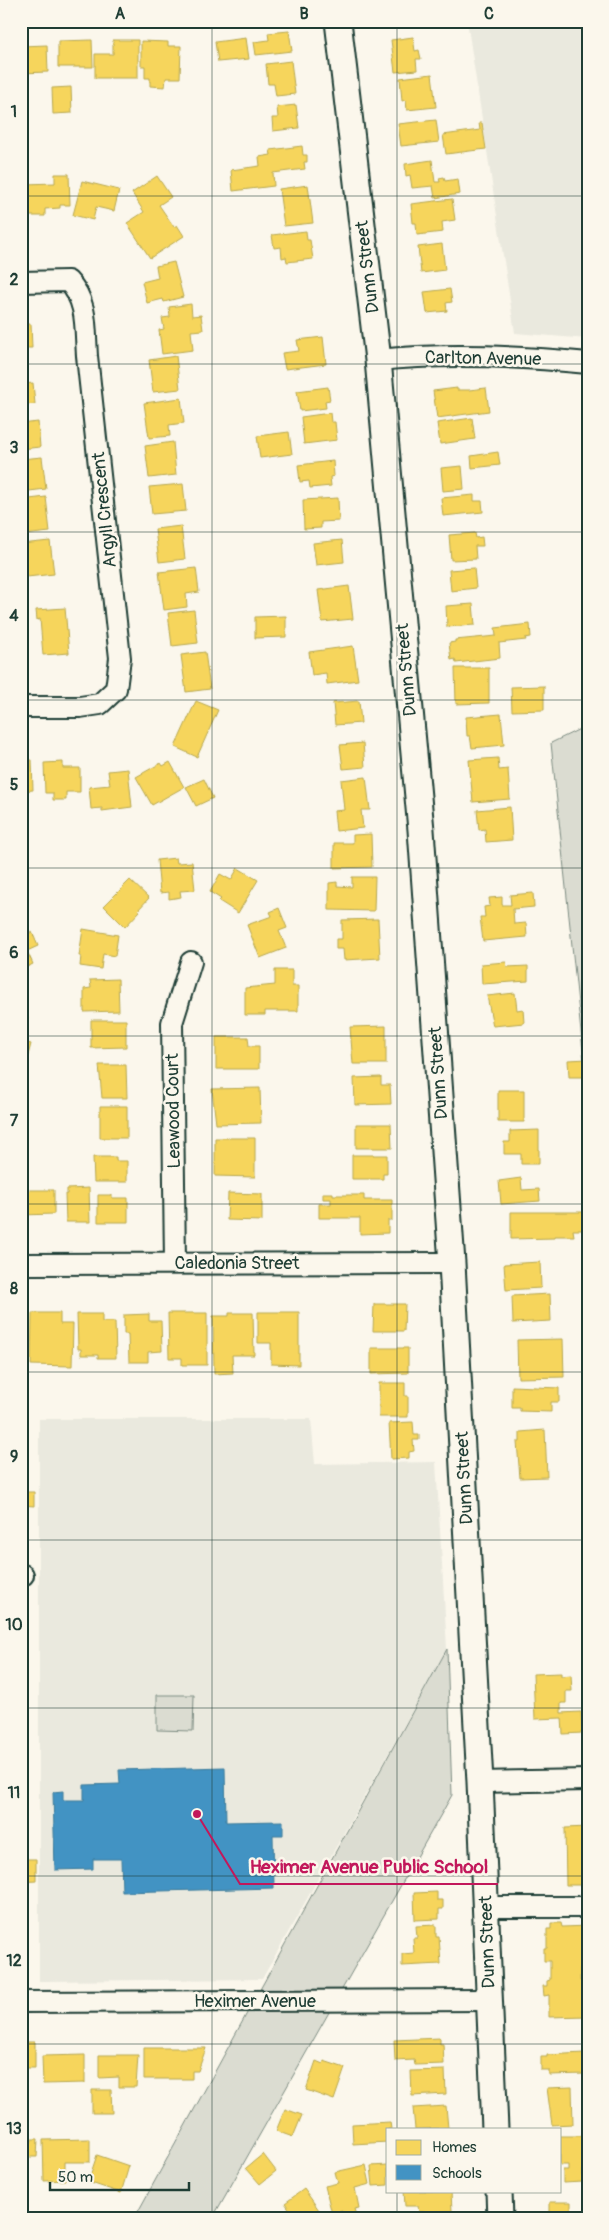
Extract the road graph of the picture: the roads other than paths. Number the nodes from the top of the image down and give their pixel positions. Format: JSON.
{"nodes":[{"id":1,"x":338,"y":21,"type":"edge"},
{"id":2,"x":21,"y":282,"type":"edge"},
{"id":3,"x":378,"y":360,"type":"junction"},
{"id":4,"x":588,"y":363,"type":"edge"},
{"id":5,"x":21,"y":707,"type":"edge"},
{"id":6,"x":191,"y":962,"type":"dead end"},
{"id":7,"x":175,"y":1263,"type":"junction"},
{"id":8,"x":452,"y":1263,"type":"junction"},
{"id":9,"x":21,"y":1264,"type":"edge"},
{"id":10,"x":588,"y":1780,"type":"edge"},
{"id":11,"x":480,"y":1782,"type":"junction"},
{"id":12,"x":486,"y":1906,"type":"junction"},
{"id":13,"x":588,"y":1907,"type":"edge"},
{"id":14,"x":489,"y":2000,"type":"junction"},
{"id":15,"x":21,"y":2002,"type":"edge"},
{"id":16,"x":495,"y":2128,"type":"edge"},
{"id":17,"x":499,"y":2192,"type":"edge"},
{"id":18,"x":500,"y":2219,"type":"edge"}],
"edges":[{"from":1,"to":3,"type":"street","name":"Dunn Street"},
{"from":2,"to":5,"type":"street","name":"Argyll Crescent"},
{"from":3,"to":4,"type":"street","name":"Carlton Avenue"},
{"from":3,"to":8,"type":"street","name":"Dunn Street"},
{"from":6,"to":7,"type":"street","name":"Leawood Court"},
{"from":7,"to":8,"type":"street","name":"Caledonia Street"},
{"from":7,"to":9,"type":"street","name":"Caledonia Street"},
{"from":8,"to":11,"type":"street","name":"Dunn Street"},
{"from":10,"to":11,"type":"street"},
{"from":11,"to":12,"type":"street","name":"Dunn Street"},
{"from":12,"to":13,"type":"street"},
{"from":12,"to":14,"type":"street","name":"Dunn Street"},
{"from":14,"to":15,"type":"street","name":"Heximer Avenue"},
{"from":14,"to":16,"type":"street","name":"Dunn Street"},
{"from":17,"to":18,"type":"street"}]}
